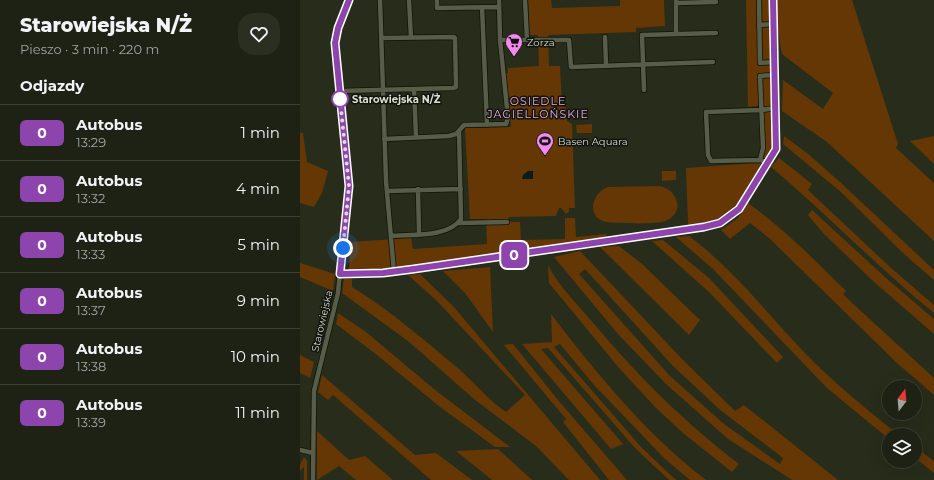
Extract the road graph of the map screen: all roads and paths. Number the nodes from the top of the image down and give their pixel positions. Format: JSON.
{"nodes":[{"id":1,"x":349,"y":0,"type":"edge"},
{"id":2,"x":380,"y":0,"type":"edge"},
{"id":3,"x":409,"y":0,"type":"edge"},
{"id":4,"x":437,"y":0,"type":"edge"},
{"id":5,"x":499,"y":0,"type":"edge"},
{"id":6,"x":524,"y":0,"type":"edge"},
{"id":7,"x":759,"y":0,"type":"edge"},
{"id":8,"x":773,"y":0,"type":"edge"},
{"id":9,"x":676,"y":2,"type":"edge"},
{"id":10,"x":716,"y":2,"type":"dead end"},
{"id":11,"x":482,"y":7,"type":"junction"},
{"id":12,"x":499,"y":7,"type":"junction"},
{"id":13,"x":774,"y":24,"type":"junction"},
{"id":14,"x":759,"y":25,"type":"junction"},
{"id":15,"x":716,"y":33,"type":"dead end"},
{"id":16,"x":676,"y":34,"type":"junction"},
{"id":17,"x":605,"y":37,"type":"dead end"},
{"id":18,"x":381,"y":38,"type":"junction"},
{"id":19,"x":411,"y":38,"type":"junction"},
{"id":20,"x":500,"y":40,"type":"junction"},
{"id":21,"x":527,"y":40,"type":"junction"},
{"id":22,"x":713,"y":62,"type":"dead end"},
{"id":23,"x":775,"y":62,"type":"junction"},
{"id":24,"x":642,"y":63,"type":"junction"},
{"id":25,"x":606,"y":65,"type":"junction"},
{"id":26,"x":775,"y":75,"type":"junction"},
{"id":27,"x":414,"y":89,"type":"junction"},
{"id":28,"x":382,"y":90,"type":"junction"},
{"id":29,"x":644,"y":90,"type":"dead end"},
{"id":30,"x":339,"y":91,"type":"junction"},
{"id":31,"x":776,"y":108,"type":"junction"},
{"id":32,"x":762,"y":110,"type":"junction"},
{"id":33,"x":487,"y":124,"type":"junction"},
{"id":34,"x":459,"y":131,"type":"junction"},
{"id":35,"x":416,"y":137,"type":"junction"},
{"id":36,"x":384,"y":139,"type":"junction"},
{"id":37,"x":760,"y":160,"type":"junction"},
{"id":38,"x":768,"y":163,"type":"junction"},
{"id":39,"x":418,"y":189,"type":"junction"},
{"id":40,"x":461,"y":189,"type":"junction"},
{"id":41,"x":387,"y":191,"type":"junction"},
{"id":42,"x":507,"y":222,"type":"dead end"},
{"id":43,"x":458,"y":223,"type":"junction"},
{"id":44,"x":419,"y":234,"type":"junction"},
{"id":45,"x":391,"y":236,"type":"junction"},
{"id":46,"x":394,"y":272,"type":"junction"},
{"id":47,"x":340,"y":274,"type":"junction"},
{"id":48,"x":300,"y":450,"type":"edge"},
{"id":49,"x":313,"y":453,"type":"junction"},
{"id":50,"x":313,"y":480,"type":"edge"}],
"edges":[{"from":1,"to":30,"type":"street","name":"Starowiejska"},
{"from":2,"to":18,"type":"street"},
{"from":3,"to":19,"type":"street"},
{"from":4,"to":11,"type":"street"},
{"from":5,"to":12,"type":"street"},
{"from":6,"to":21,"type":"street"},
{"from":7,"to":14,"type":"street"},
{"from":8,"to":13,"type":"street"},
{"from":9,"to":10,"type":"street"},
{"from":9,"to":16,"type":"street"},
{"from":11,"to":12,"type":"street"},
{"from":11,"to":33,"type":"street"},
{"from":12,"to":20,"type":"street"},
{"from":13,"to":14,"type":"street"},
{"from":13,"to":23,"type":"street"},
{"from":14,"to":23,"type":"street"},
{"from":15,"to":16,"type":"street"},
{"from":16,"to":24,"type":"street"},
{"from":17,"to":25,"type":"street"},
{"from":18,"to":19,"type":"street"},
{"from":18,"to":28,"type":"street"},
{"from":19,"to":27,"type":"street"},
{"from":20,"to":21,"type":"street"},
{"from":20,"to":33,"type":"street"},
{"from":21,"to":25,"type":"street"},
{"from":22,"to":24,"type":"street"},
{"from":23,"to":26,"type":"street"},
{"from":24,"to":25,"type":"street"},
{"from":24,"to":29,"type":"street"},
{"from":26,"to":31,"type":"street"},
{"from":26,"to":32,"type":"street"},
{"from":27,"to":28,"type":"street"},
{"from":27,"to":35,"type":"street"},
{"from":28,"to":30,"type":"street"},
{"from":28,"to":36,"type":"street"},
{"from":30,"to":47,"type":"street","name":"Starowiejska"},
{"from":31,"to":32,"type":"street"},
{"from":31,"to":38,"type":"street"},
{"from":32,"to":37,"type":"street"},
{"from":32,"to":37,"type":"street"},
{"from":33,"to":34,"type":"street"},
{"from":34,"to":35,"type":"street"},
{"from":34,"to":40,"type":"street"},
{"from":35,"to":36,"type":"street"},
{"from":36,"to":41,"type":"street"},
{"from":37,"to":38,"type":"street"},
{"from":38,"to":46,"type":"street"},
{"from":39,"to":40,"type":"street"},
{"from":39,"to":41,"type":"street"},
{"from":39,"to":44,"type":"street"},
{"from":40,"to":43,"type":"street"},
{"from":41,"to":45,"type":"street"},
{"from":42,"to":43,"type":"street"},
{"from":43,"to":44,"type":"street"},
{"from":44,"to":45,"type":"street"},
{"from":45,"to":46,"type":"street"},
{"from":46,"to":47,"type":"street"},
{"from":47,"to":49,"type":"street","name":"Starowiejska"},
{"from":48,"to":49,"type":"street"},
{"from":49,"to":50,"type":"street","name":"Starowiejska"}]}
